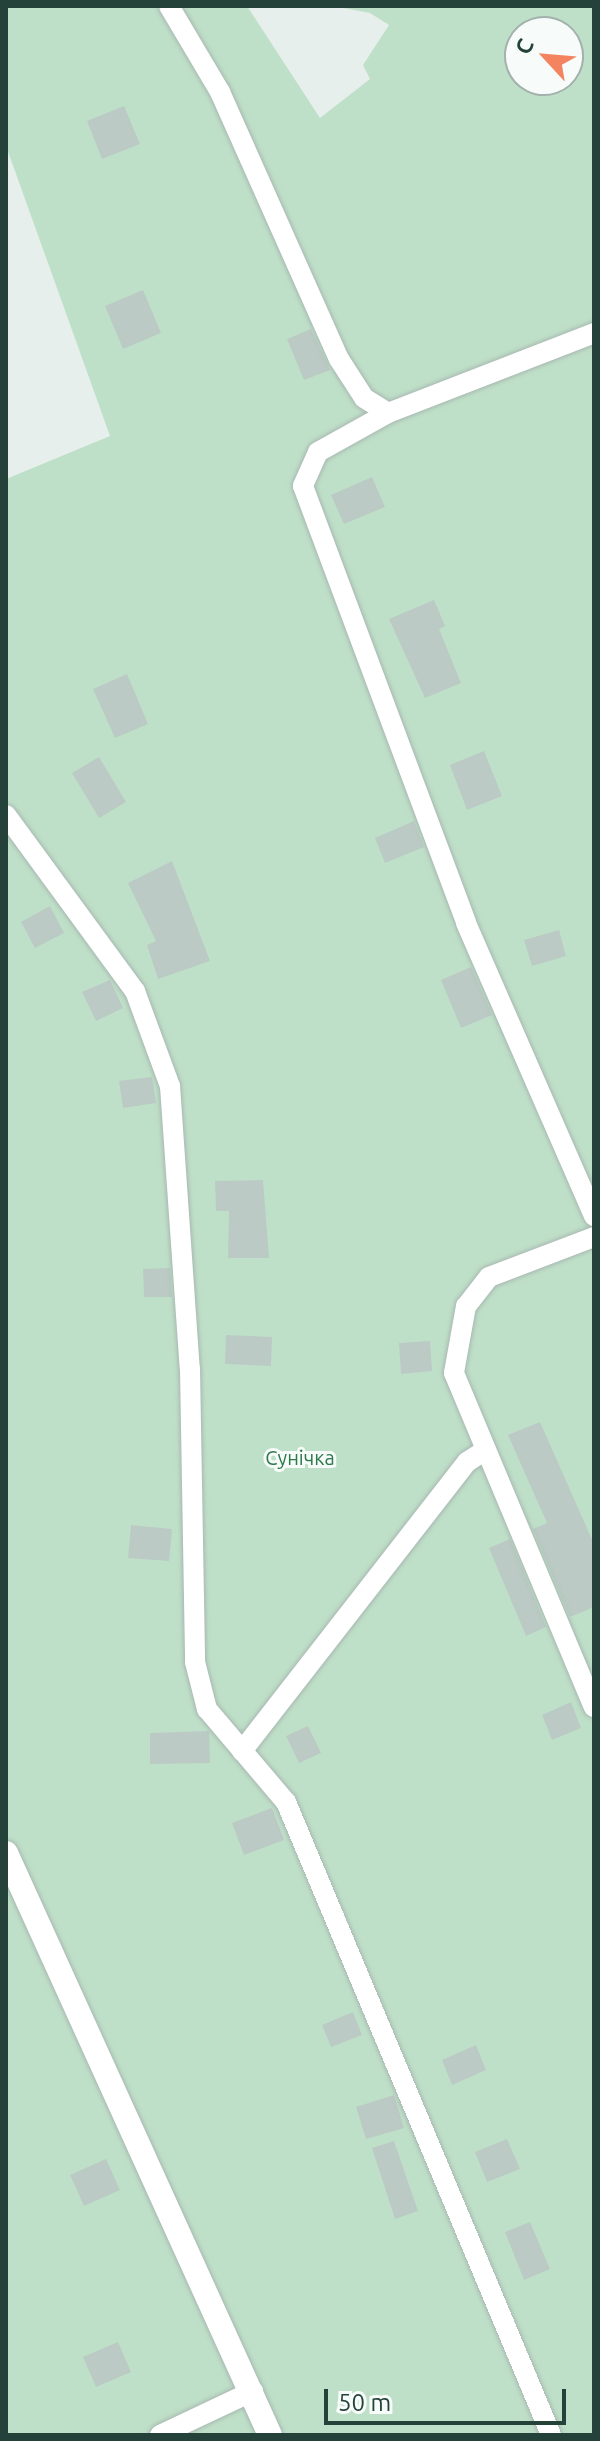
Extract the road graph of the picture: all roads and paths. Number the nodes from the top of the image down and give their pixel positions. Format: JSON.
{"nodes":[{"id":1,"x":169,"y":6,"type":"edge"},
{"id":2,"x":594,"y":333,"type":"edge"},
{"id":3,"x":388,"y":413,"type":"junction"},
{"id":4,"x":6,"y":815,"type":"edge"},
{"id":5,"x":594,"y":1216,"type":"edge"},
{"id":6,"x":594,"y":1237,"type":"edge"},
{"id":7,"x":484,"y":1451,"type":"junction"},
{"id":8,"x":594,"y":1707,"type":"edge"},
{"id":9,"x":242,"y":1751,"type":"junction"},
{"id":10,"x":6,"y":1853,"type":"edge"},
{"id":11,"x":253,"y":2391,"type":"junction"},
{"id":12,"x":160,"y":2435,"type":"edge"},
{"id":13,"x":270,"y":2435,"type":"edge"},
{"id":14,"x":551,"y":2435,"type":"edge"}],
"edges":[{"from":1,"to":3,"type":"lane"},
{"from":2,"to":3,"type":"lane"},
{"from":3,"to":5,"type":"lane"},
{"from":4,"to":9,"type":"lane"},
{"from":6,"to":7,"type":"lane"},
{"from":7,"to":8,"type":"lane"},
{"from":7,"to":9,"type":"lane"},
{"from":9,"to":14,"type":"lane"},
{"from":10,"to":11,"type":"street"},
{"from":11,"to":12,"type":"lane"},
{"from":11,"to":13,"type":"street"}]}
